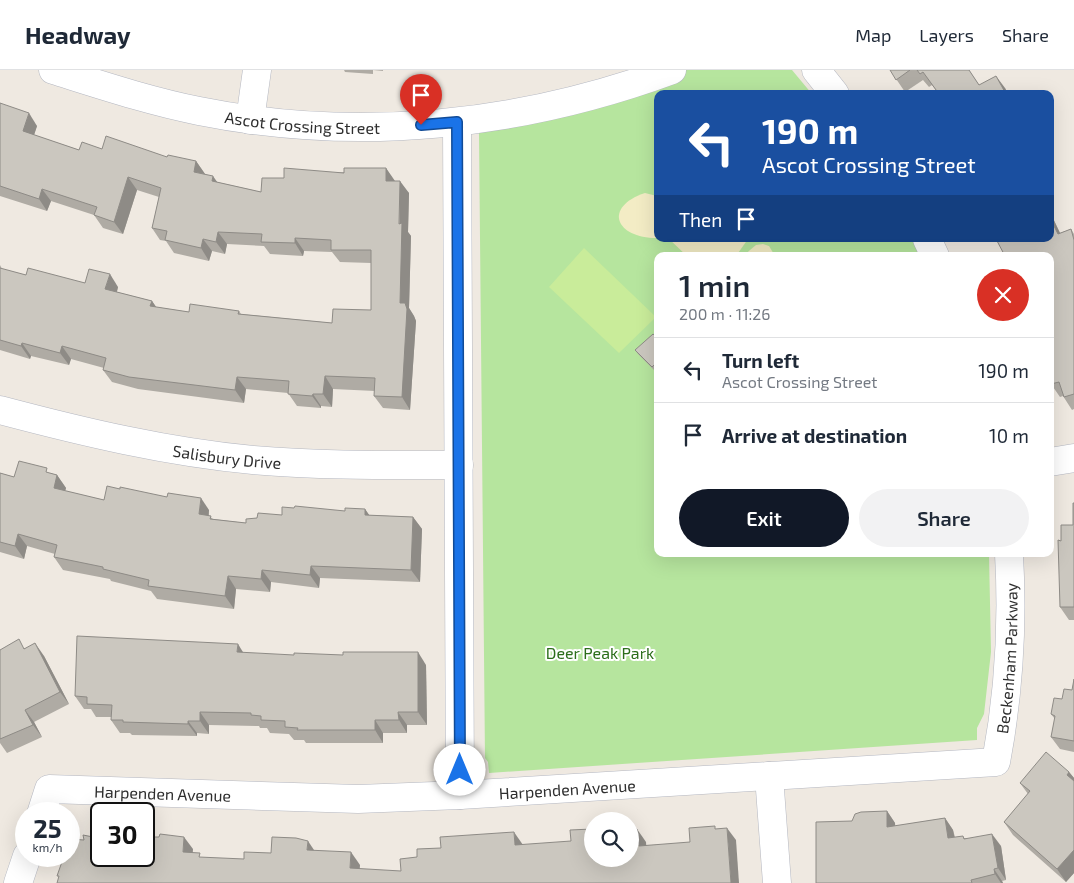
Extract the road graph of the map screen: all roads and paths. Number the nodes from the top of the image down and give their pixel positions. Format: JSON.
{"nodes":[{"id":1,"x":53,"y":70,"type":"edge"},
{"id":2,"x":257,"y":70,"type":"edge"},
{"id":3,"x":672,"y":70,"type":"edge"},
{"id":4,"x":816,"y":70,"type":"edge"},
{"id":5,"x":832,"y":90,"type":"edge"},
{"id":6,"x":250,"y":120,"type":"junction"},
{"id":7,"x":457,"y":122,"type":"junction"},
{"id":8,"x":0,"y":410,"type":"edge"},
{"id":9,"x":1074,"y":458,"type":"edge"},
{"id":10,"x":1054,"y":461,"type":"edge"},
{"id":11,"x":458,"y":465,"type":"junction"},
{"id":12,"x":1009,"y":557,"type":"edge"},
{"id":13,"x":996,"y":762,"type":"joint"},
{"id":14,"x":769,"y":776,"type":"junction"},
{"id":15,"x":460,"y":795,"type":"junction"},
{"id":16,"x":45,"y":801,"type":"edge"},
{"id":17,"x":23,"y":867,"type":"edge"},
{"id":18,"x":18,"y":883,"type":"edge"},
{"id":19,"x":778,"y":883,"type":"edge"}],
"edges":[{"from":1,"to":6,"type":"street","name":"Ascot Crossing Street"},
{"from":2,"to":6,"type":"street"},
{"from":3,"to":7,"type":"street","name":"Ascot Crossing Street"},
{"from":4,"to":5,"type":"street"},
{"from":6,"to":7,"type":"street","name":"Ascot Crossing Street"},
{"from":7,"to":11,"type":"street"},
{"from":8,"to":11,"type":"street","name":"Salisbury Drive"},
{"from":9,"to":10,"type":"street"},
{"from":11,"to":15,"type":"street"},
{"from":12,"to":13,"type":"street","name":"Beckenham Parkway"},
{"from":13,"to":14,"type":"street","name":"Harpenden Avenue"},
{"from":14,"to":15,"type":"street","name":"Harpenden Avenue"},
{"from":14,"to":19,"type":"street"},
{"from":15,"to":16,"type":"street","name":"Harpenden Avenue"},
{"from":17,"to":18,"type":"street"}]}
